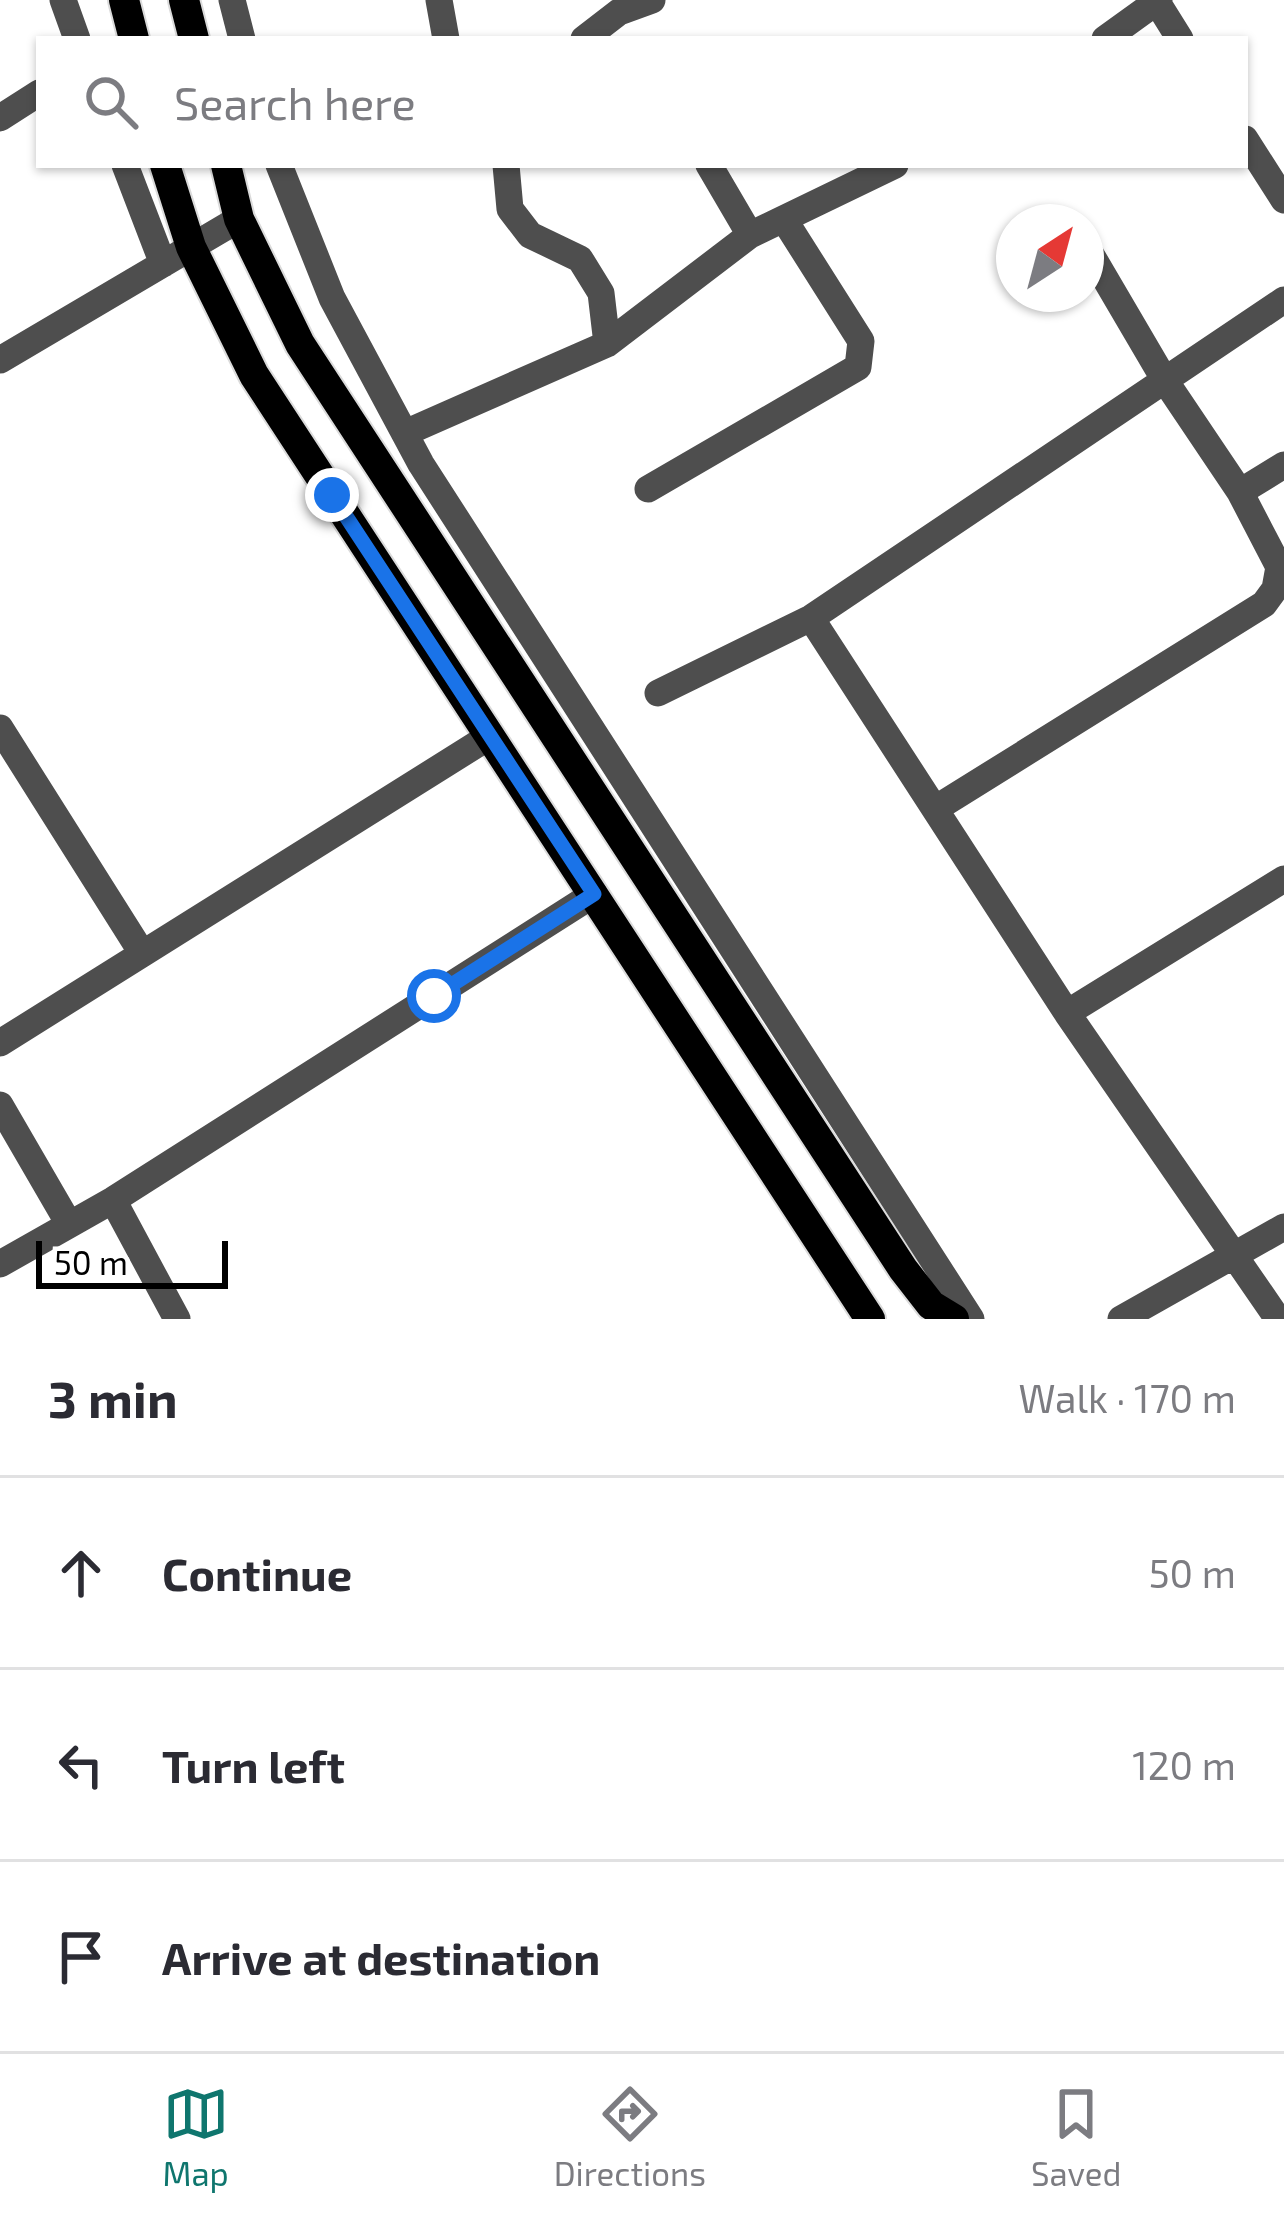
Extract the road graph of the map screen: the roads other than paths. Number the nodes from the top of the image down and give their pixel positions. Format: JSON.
{"nodes":[{"id":1,"x":63,"y":0,"type":"edge"},
{"id":2,"x":124,"y":0,"type":"edge"},
{"id":3,"x":184,"y":0,"type":"edge"},
{"id":4,"x":232,"y":0,"type":"edge"},
{"id":5,"x":439,"y":0,"type":"edge"},
{"id":6,"x":652,"y":0,"type":"edge"},
{"id":7,"x":1158,"y":1,"type":"edge"},
{"id":8,"x":619,"y":12,"type":"junction"},
{"id":9,"x":76,"y":36,"type":"edge"},
{"id":10,"x":133,"y":36,"type":"edge"},
{"id":11,"x":193,"y":36,"type":"edge"},
{"id":12,"x":241,"y":36,"type":"edge"},
{"id":13,"x":445,"y":36,"type":"edge"},
{"id":14,"x":588,"y":36,"type":"edge"},
{"id":15,"x":633,"y":36,"type":"edge"},
{"id":16,"x":1109,"y":36,"type":"edge"},
{"id":17,"x":1178,"y":36,"type":"edge"},
{"id":18,"x":36,"y":95,"type":"edge"},
{"id":19,"x":0,"y":118,"type":"edge"},
{"id":20,"x":1248,"y":145,"type":"edge"},
{"id":21,"x":126,"y":168,"type":"edge"},
{"id":22,"x":166,"y":168,"type":"edge"},
{"id":23,"x":227,"y":168,"type":"edge"},
{"id":24,"x":279,"y":168,"type":"edge"},
{"id":25,"x":506,"y":168,"type":"edge"},
{"id":26,"x":711,"y":168,"type":"edge"},
{"id":27,"x":889,"y":168,"type":"edge"},
{"id":28,"x":1284,"y":200,"type":"edge"},
{"id":29,"x":239,"y":219,"type":"junction"},
{"id":30,"x":785,"y":220,"type":"junction"},
{"id":31,"x":751,"y":236,"type":"junction"},
{"id":32,"x":191,"y":247,"type":"junction"},
{"id":33,"x":163,"y":264,"type":"junction"},
{"id":34,"x":1104,"y":277,"type":"edge"},
{"id":35,"x":1284,"y":300,"type":"edge"},
{"id":36,"x":607,"y":344,"type":"junction"},
{"id":37,"x":0,"y":360,"type":"edge"},
{"id":38,"x":1164,"y":379,"type":"junction"},
{"id":39,"x":405,"y":433,"type":"junction"},
{"id":40,"x":1284,"y":465,"type":"edge"},
{"id":41,"x":648,"y":489,"type":"dead end"},
{"id":42,"x":1240,"y":491,"type":"junction"},
{"id":43,"x":811,"y":618,"type":"junction"},
{"id":44,"x":658,"y":693,"type":"dead end"},
{"id":45,"x":0,"y":728,"type":"edge"},
{"id":46,"x":490,"y":736,"type":"junction"},
{"id":47,"x":934,"y":809,"type":"junction"},
{"id":48,"x":1284,"y":879,"type":"edge"},
{"id":49,"x":594,"y":894,"type":"junction"},
{"id":50,"x":142,"y":953,"type":"junction"},
{"id":51,"x":1067,"y":1013,"type":"junction"},
{"id":52,"x":0,"y":1043,"type":"edge"},
{"id":53,"x":0,"y":1106,"type":"edge"},
{"id":54,"x":113,"y":1200,"type":"junction"},
{"id":55,"x":70,"y":1224,"type":"junction"},
{"id":56,"x":1284,"y":1227,"type":"edge"},
{"id":57,"x":1235,"y":1257,"type":"junction"},
{"id":58,"x":0,"y":1264,"type":"edge"},
{"id":59,"x":177,"y":1319,"type":"edge"},
{"id":60,"x":870,"y":1319,"type":"edge"},
{"id":61,"x":954,"y":1319,"type":"edge"},
{"id":62,"x":971,"y":1319,"type":"edge"},
{"id":63,"x":1121,"y":1319,"type":"edge"},
{"id":64,"x":1278,"y":1319,"type":"edge"}],
"edges":[{"from":1,"to":9,"type":"street"},
{"from":2,"to":10,"type":"main road"},
{"from":3,"to":11,"type":"main road"},
{"from":4,"to":12,"type":"street"},
{"from":5,"to":13,"type":"street"},
{"from":6,"to":8,"type":"street"},
{"from":7,"to":16,"type":"street"},
{"from":7,"to":17,"type":"street"},
{"from":8,"to":14,"type":"street"},
{"from":8,"to":15,"type":"street"},
{"from":18,"to":19,"type":"street"},
{"from":20,"to":28,"type":"street"},
{"from":21,"to":33,"type":"street"},
{"from":22,"to":32,"type":"main road"},
{"from":23,"to":29,"type":"main road"},
{"from":24,"to":39,"type":"street"},
{"from":25,"to":36,"type":"street"},
{"from":26,"to":31,"type":"street"},
{"from":27,"to":30,"type":"street"},
{"from":29,"to":32,"type":"street"},
{"from":29,"to":61,"type":"main road"},
{"from":30,"to":31,"type":"street"},
{"from":30,"to":41,"type":"street"},
{"from":31,"to":36,"type":"street"},
{"from":32,"to":33,"type":"street"},
{"from":32,"to":46,"type":"main road"},
{"from":33,"to":37,"type":"street"},
{"from":34,"to":38,"type":"street"},
{"from":35,"to":38,"type":"street"},
{"from":36,"to":39,"type":"street"},
{"from":38,"to":42,"type":"street"},
{"from":38,"to":43,"type":"street"},
{"from":39,"to":62,"type":"street"},
{"from":40,"to":42,"type":"street"},
{"from":42,"to":47,"type":"street"},
{"from":43,"to":44,"type":"street"},
{"from":43,"to":47,"type":"street"},
{"from":45,"to":50,"type":"street"},
{"from":46,"to":49,"type":"main road"},
{"from":46,"to":50,"type":"street"},
{"from":47,"to":51,"type":"street"},
{"from":48,"to":51,"type":"street"},
{"from":49,"to":54,"type":"street"},
{"from":49,"to":60,"type":"main road"},
{"from":50,"to":52,"type":"street"},
{"from":51,"to":57,"type":"street"},
{"from":53,"to":55,"type":"street"},
{"from":54,"to":55,"type":"street"},
{"from":54,"to":59,"type":"street"},
{"from":55,"to":58,"type":"street"},
{"from":56,"to":57,"type":"street"},
{"from":57,"to":63,"type":"street"},
{"from":57,"to":64,"type":"street"}]}
